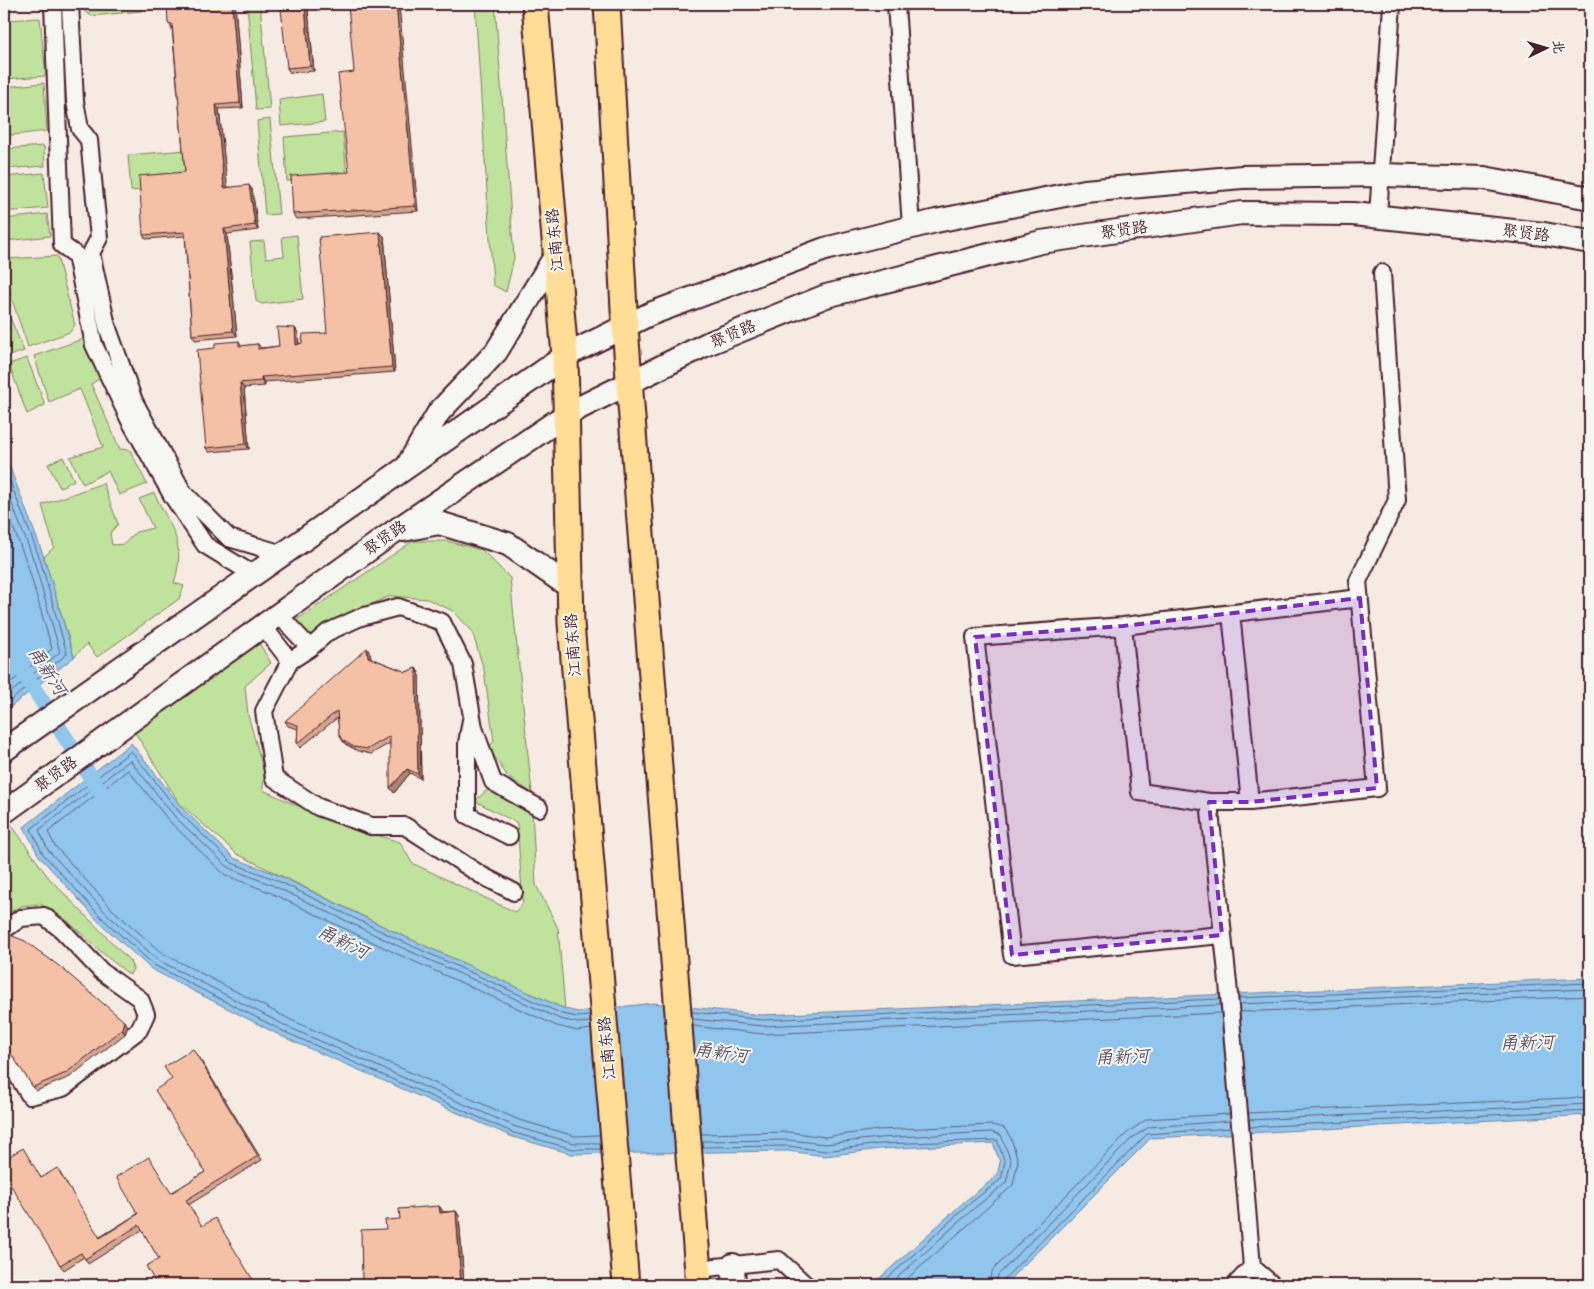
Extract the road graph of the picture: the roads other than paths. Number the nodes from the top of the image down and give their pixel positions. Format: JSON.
{"nodes":[{"id":1,"x":53,"y":4,"type":"edge"},
{"id":2,"x":70,"y":4,"type":"edge"},
{"id":3,"x":535,"y":4,"type":"edge"},
{"id":4,"x":607,"y":4,"type":"edge"},
{"id":5,"x":896,"y":4,"type":"edge"},
{"id":6,"x":1392,"y":4,"type":"edge"},
{"id":7,"x":1381,"y":175,"type":"junction"},
{"id":8,"x":1590,"y":198,"type":"edge"},
{"id":9,"x":1378,"y":216,"type":"junction"},
{"id":10,"x":911,"y":227,"type":"junction"},
{"id":11,"x":1590,"y":242,"type":"edge"},
{"id":12,"x":556,"y":255,"type":"junction"},
{"id":13,"x":1382,"y":273,"type":"dead end"},
{"id":14,"x":625,"y":328,"type":"junction"},
{"id":15,"x":565,"y":356,"type":"junction"},
{"id":16,"x":631,"y":383,"type":"junction"},
{"id":17,"x":567,"y":414,"type":"junction"},
{"id":18,"x":406,"y":469,"type":"junction"},
{"id":19,"x":392,"y":533,"type":"junction"},
{"id":20,"x":283,"y":554,"type":"junction"},
{"id":21,"x":247,"y":580,"type":"junction"},
{"id":22,"x":570,"y":587,"type":"junction"},
{"id":23,"x":1360,"y":598,"type":"junction"},
{"id":24,"x":1231,"y":613,"type":"junction"},
{"id":25,"x":271,"y":620,"type":"junction"},
{"id":26,"x":1124,"y":626,"type":"junction"},
{"id":27,"x":310,"y":648,"type":"junction"},
{"id":28,"x":290,"y":661,"type":"junction"},
{"id":29,"x":472,"y":717,"type":"junction"},
{"id":30,"x":4,"y":750,"type":"edge"},
{"id":31,"x":1209,"y":802,"type":"junction"},
{"id":32,"x":1250,"y":802,"type":"junction"},
{"id":33,"x":539,"y":808,"type":"dead end"},
{"id":34,"x":4,"y":812,"type":"edge"},
{"id":35,"x":509,"y":836,"type":"dead end"},
{"id":36,"x":514,"y":892,"type":"dead end"},
{"id":37,"x":4,"y":930,"type":"edge"},
{"id":38,"x":1222,"y":935,"type":"junction"},
{"id":39,"x":4,"y":1054,"type":"edge"},
{"id":40,"x":1252,"y":1267,"type":"junction"},
{"id":41,"x":733,"y":1275,"type":"edge"},
{"id":42,"x":699,"y":1277,"type":"edge"},
{"id":43,"x":626,"y":1285,"type":"edge"},
{"id":44,"x":806,"y":1285,"type":"edge"},
{"id":45,"x":1235,"y":1285,"type":"edge"},
{"id":46,"x":1273,"y":1285,"type":"edge"}],
"edges":[{"from":1,"to":21,"type":"street"},
{"from":2,"to":20,"type":"street"},
{"from":3,"to":12,"type":"main road","name":"江南东路"},
{"from":4,"to":14,"type":"main road"},
{"from":5,"to":10,"type":"street"},
{"from":6,"to":7,"type":"street"},
{"from":7,"to":8,"type":"main road"},
{"from":7,"to":9,"type":"street"},
{"from":7,"to":10,"type":"main road"},
{"from":9,"to":11,"type":"main road","name":"聚贤路"},
{"from":9,"to":16,"type":"main road","name":"聚贤路"},
{"from":10,"to":14,"type":"main road"},
{"from":12,"to":15,"type":"main road","name":"江南东路"},
{"from":12,"to":18,"type":"main road"},
{"from":13,"to":23,"type":"street"},
{"from":14,"to":15,"type":"main road"},
{"from":14,"to":16,"type":"main road"},
{"from":15,"to":17,"type":"main road","name":"江南东路"},
{"from":15,"to":18,"type":"main road"},
{"from":16,"to":17,"type":"main road","name":"聚贤路"},
{"from":16,"to":42,"type":"main road"},
{"from":17,"to":19,"type":"main road","name":"聚贤路"},
{"from":17,"to":22,"type":"main road","name":"江南东路"},
{"from":18,"to":20,"type":"main road"},
{"from":19,"to":22,"type":"main road"},
{"from":19,"to":25,"type":"main road","name":"聚贤路"},
{"from":20,"to":21,"type":"main road"},
{"from":21,"to":30,"type":"main road"},
{"from":22,"to":43,"type":"main road","name":"江南东路"},
{"from":23,"to":24,"type":"street"},
{"from":23,"to":32,"type":"street"},
{"from":24,"to":26,"type":"street"},
{"from":24,"to":32,"type":"street"},
{"from":25,"to":27,"type":"street"},
{"from":25,"to":28,"type":"street"},
{"from":25,"to":34,"type":"main road","name":"聚贤路"},
{"from":26,"to":31,"type":"street"},
{"from":26,"to":38,"type":"street"},
{"from":27,"to":28,"type":"street"},
{"from":27,"to":29,"type":"street"},
{"from":28,"to":36,"type":"street"},
{"from":29,"to":33,"type":"street"},
{"from":29,"to":35,"type":"street"},
{"from":31,"to":32,"type":"street"},
{"from":31,"to":38,"type":"street"},
{"from":37,"to":39,"type":"street"},
{"from":38,"to":40,"type":"street"},
{"from":40,"to":45,"type":"street"},
{"from":40,"to":46,"type":"street"},
{"from":41,"to":42,"type":"street"},
{"from":41,"to":44,"type":"street"}]}
